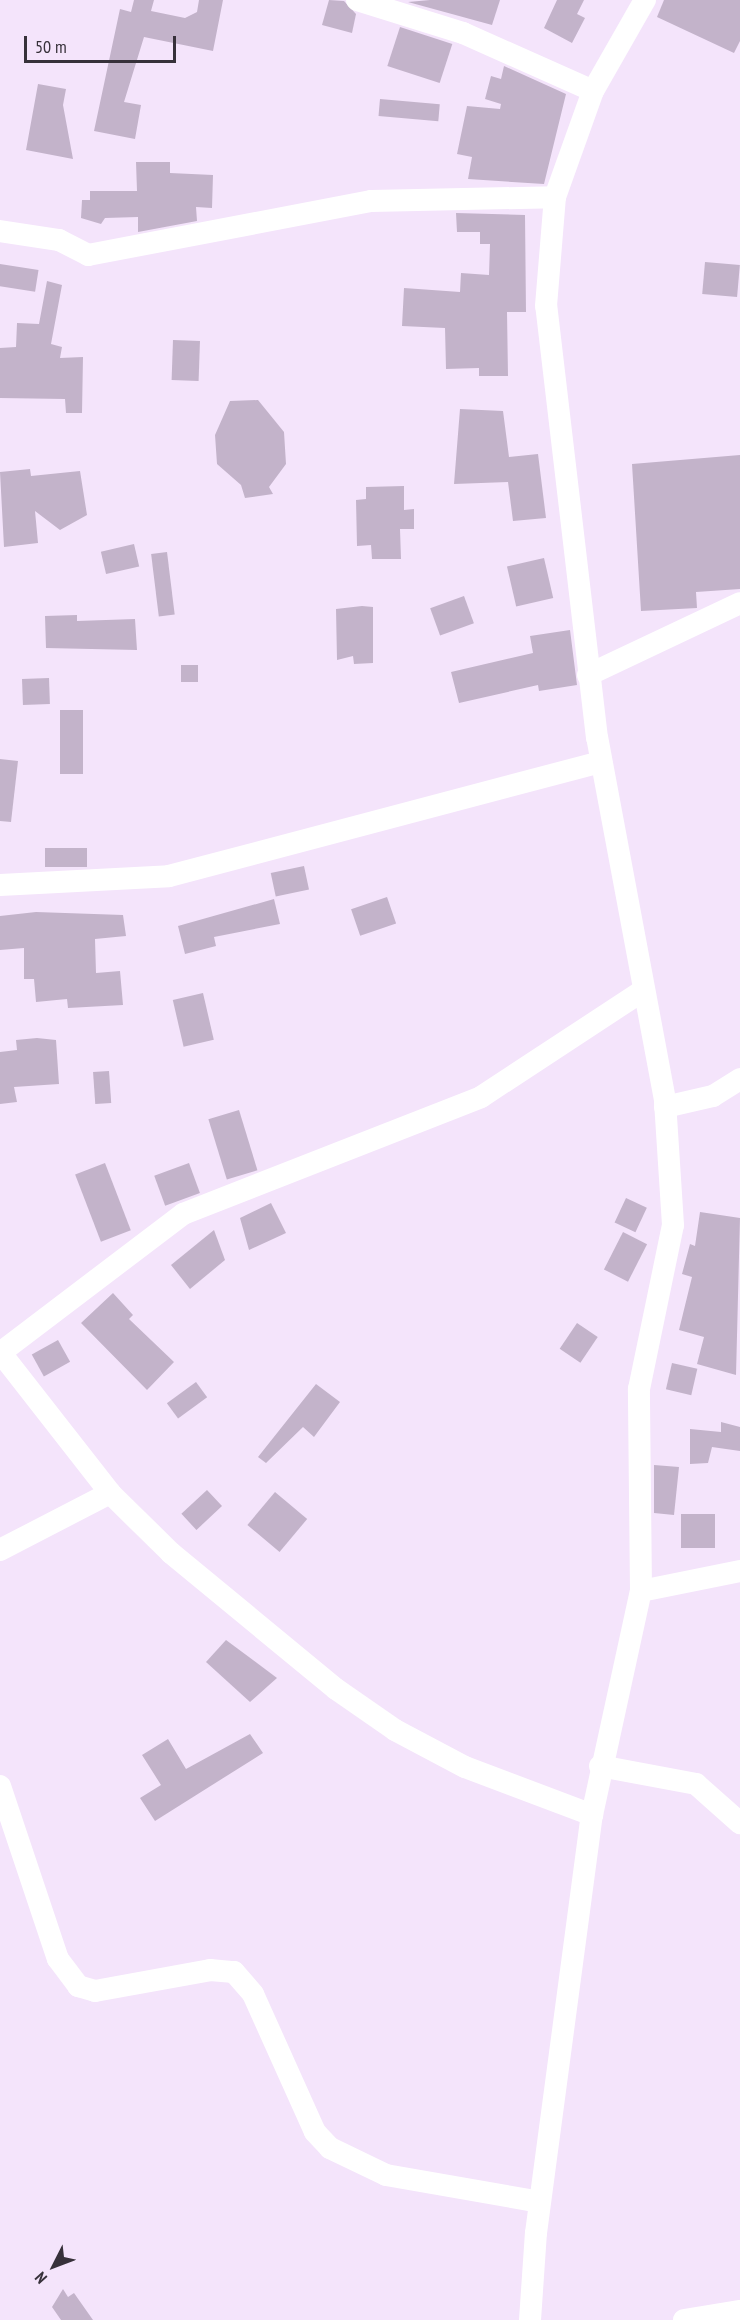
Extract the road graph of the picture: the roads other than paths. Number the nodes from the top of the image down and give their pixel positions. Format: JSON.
{"nodes":[{"id":1,"x":357,"y":0,"type":"edge"},
{"id":2,"x":645,"y":0,"type":"edge"},
{"id":3,"x":593,"y":91,"type":"junction"},
{"id":4,"x":555,"y":197,"type":"junction"},
{"id":5,"x":0,"y":231,"type":"edge"},
{"id":6,"x":740,"y":603,"type":"edge"},
{"id":7,"x":588,"y":675,"type":"junction"},
{"id":8,"x":601,"y":762,"type":"junction"},
{"id":9,"x":0,"y":885,"type":"edge"},
{"id":10,"x":644,"y":990,"type":"junction"},
{"id":11,"x":740,"y":1079,"type":"edge"},
{"id":12,"x":665,"y":1107,"type":"junction"},
{"id":13,"x":0,"y":1352,"type":"edge"},
{"id":14,"x":110,"y":1493,"type":"junction"},
{"id":15,"x":0,"y":1550,"type":"edge"},
{"id":16,"x":740,"y":1571,"type":"edge"},
{"id":17,"x":641,"y":1591,"type":"junction"},
{"id":18,"x":600,"y":1766,"type":"junction"},
{"id":19,"x":0,"y":1786,"type":"edge"},
{"id":20,"x":592,"y":1815,"type":"junction"},
{"id":21,"x":740,"y":1822,"type":"edge"},
{"id":22,"x":540,"y":2202,"type":"junction"},
{"id":23,"x":740,"y":2311,"type":"edge"},
{"id":24,"x":530,"y":2320,"type":"edge"},
{"id":25,"x":684,"y":2320,"type":"edge"}],
"edges":[{"from":1,"to":3,"type":"street"},
{"from":2,"to":3,"type":"street"},
{"from":3,"to":4,"type":"street"},
{"from":4,"to":5,"type":"street"},
{"from":4,"to":7,"type":"street"},
{"from":6,"to":7,"type":"street"},
{"from":7,"to":8,"type":"street"},
{"from":8,"to":9,"type":"street"},
{"from":8,"to":10,"type":"street"},
{"from":10,"to":12,"type":"street"},
{"from":10,"to":13,"type":"street"},
{"from":11,"to":12,"type":"street"},
{"from":12,"to":17,"type":"street"},
{"from":13,"to":14,"type":"street"},
{"from":14,"to":15,"type":"street"},
{"from":14,"to":20,"type":"street"},
{"from":16,"to":17,"type":"street"},
{"from":17,"to":18,"type":"street"},
{"from":18,"to":20,"type":"street"},
{"from":18,"to":21,"type":"street"},
{"from":19,"to":22,"type":"street"},
{"from":20,"to":22,"type":"street"},
{"from":22,"to":24,"type":"street"},
{"from":23,"to":25,"type":"street"}]}
